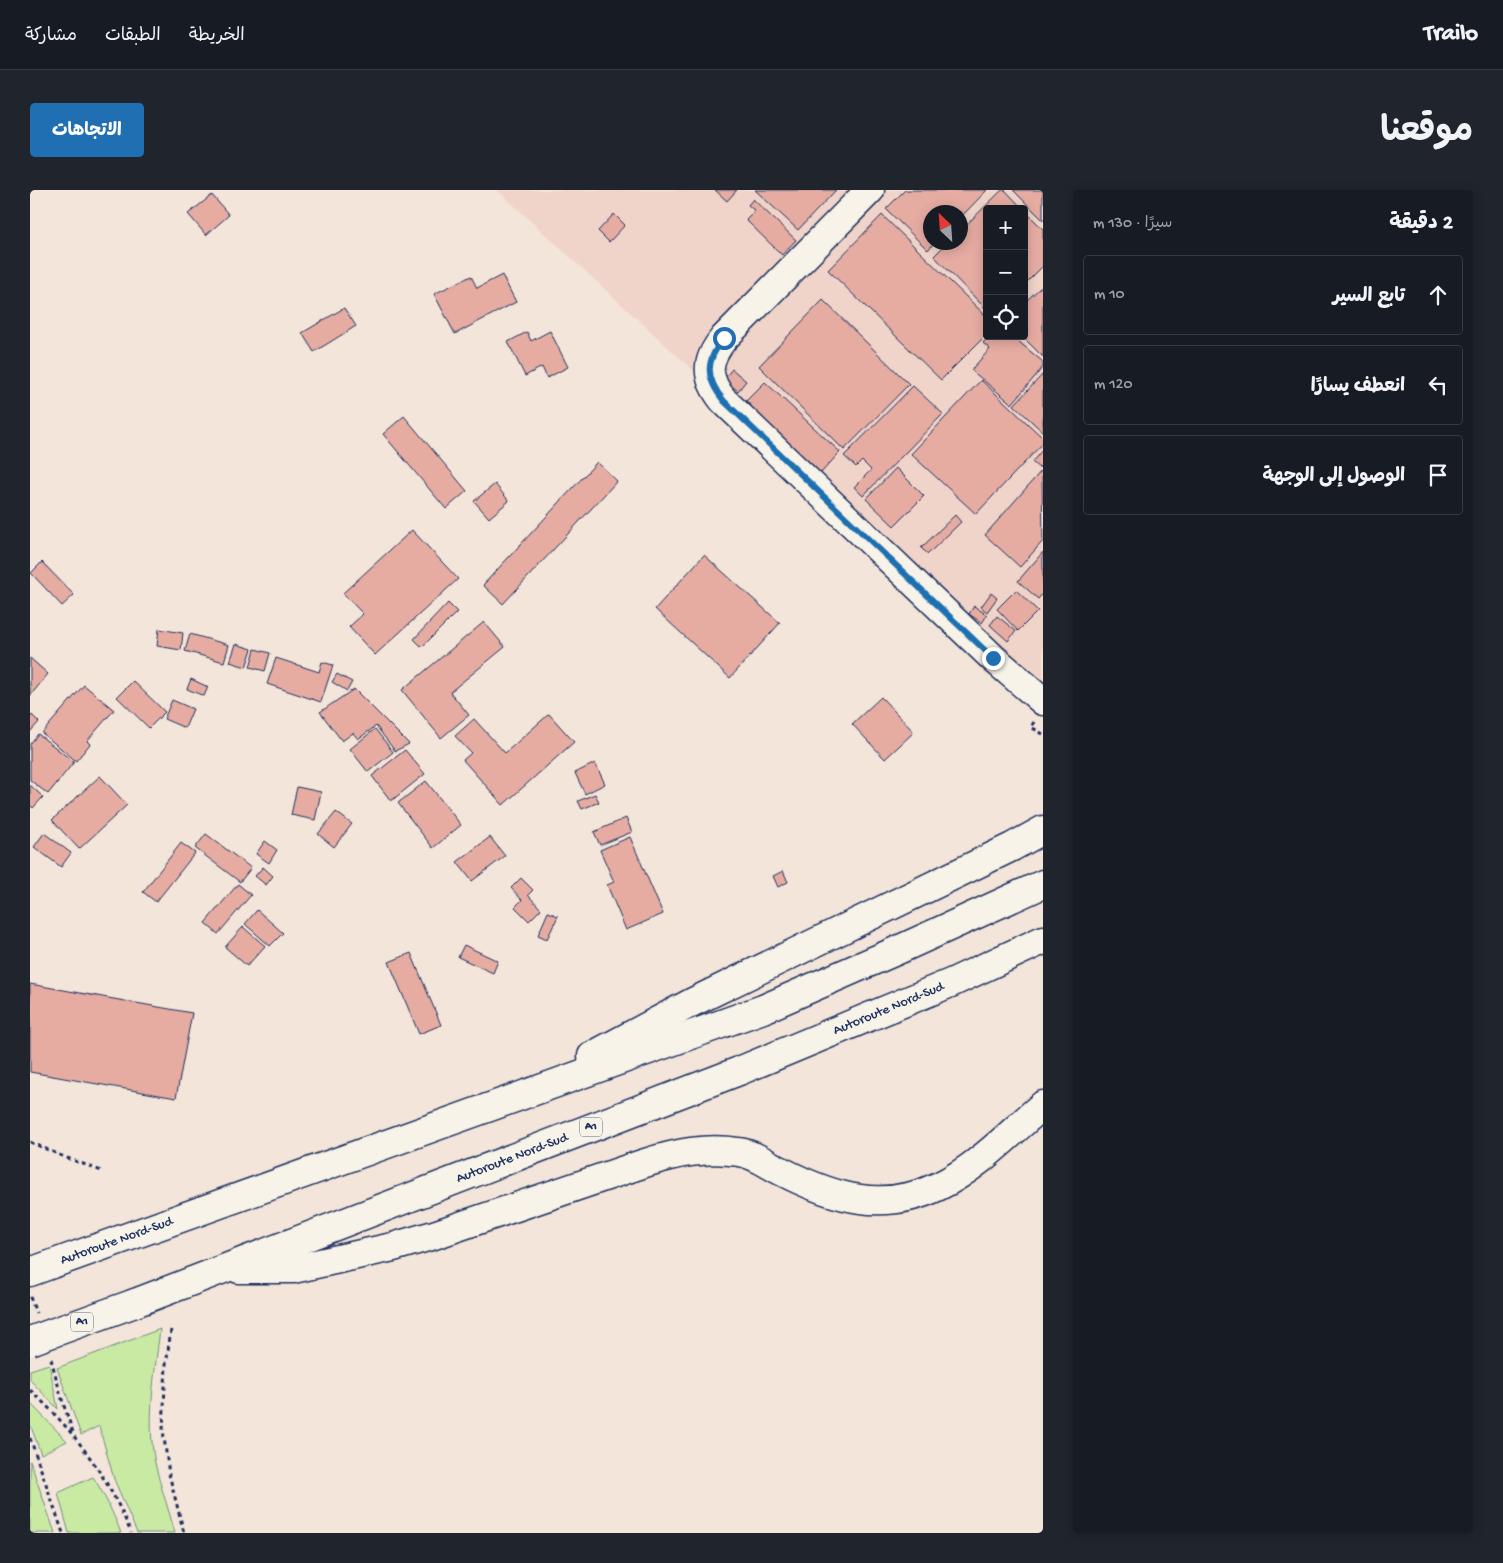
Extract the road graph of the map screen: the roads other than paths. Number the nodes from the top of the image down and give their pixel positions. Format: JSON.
{"nodes":[{"id":1,"x":870,"y":190,"type":"edge"},
{"id":2,"x":1043,"y":701,"type":"edge"},
{"id":3,"x":1043,"y":830,"type":"edge"},
{"id":4,"x":1043,"y":884,"type":"edge"},
{"id":5,"x":1043,"y":940,"type":"edge"},
{"id":6,"x":507,"y":1101,"type":"junction"},
{"id":7,"x":1043,"y":1105,"type":"edge"},
{"id":8,"x":220,"y":1270,"type":"junction"},
{"id":9,"x":30,"y":1272,"type":"edge"},
{"id":10,"x":38,"y":1336,"type":"edge"}],
"edges":[{"from":1,"to":2,"type":"main road"},
{"from":3,"to":6,"type":"main road"},
{"from":4,"to":6,"type":"main road","name":"Autoroute Nord-Sud"},
{"from":5,"to":8,"type":"main road","name":"Autoroute Nord-Sud","number":"A1"},
{"from":6,"to":9,"type":"main road","name":"Autoroute Nord-Sud"},
{"from":7,"to":8,"type":"main road"},
{"from":8,"to":10,"type":"main road","name":"Autoroute Nord-Sud","number":"A1","bridge":true}]}
